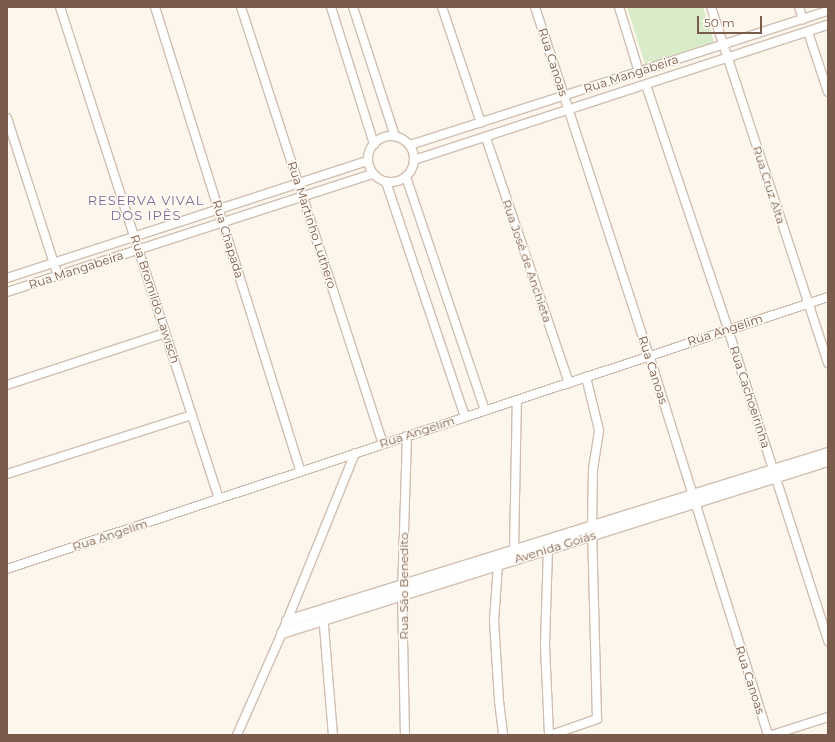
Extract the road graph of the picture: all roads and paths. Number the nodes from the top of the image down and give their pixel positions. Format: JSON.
{"nodes":[{"id":1,"x":60,"y":7,"type":"edge"},
{"id":2,"x":155,"y":7,"type":"edge"},
{"id":3,"x":241,"y":7,"type":"edge"},
{"id":4,"x":331,"y":7,"type":"edge"},
{"id":5,"x":354,"y":7,"type":"edge"},
{"id":6,"x":442,"y":7,"type":"edge"},
{"id":7,"x":535,"y":7,"type":"edge"},
{"id":8,"x":619,"y":7,"type":"edge"},
{"id":9,"x":711,"y":7,"type":"edge"},
{"id":10,"x":799,"y":7,"type":"edge"},
{"id":11,"x":828,"y":11,"type":"edge"},
{"id":12,"x":803,"y":19,"type":"junction"},
{"id":13,"x":828,"y":25,"type":"edge"},
{"id":14,"x":808,"y":32,"type":"junction"},
{"id":15,"x":723,"y":45,"type":"junction"},
{"id":16,"x":727,"y":59,"type":"junction"},
{"id":17,"x":639,"y":72,"type":"junction"},
{"id":18,"x":646,"y":85,"type":"junction"},
{"id":19,"x":828,"y":92,"type":"edge"},
{"id":20,"x":564,"y":95,"type":"junction"},
{"id":21,"x":569,"y":110,"type":"junction"},
{"id":22,"x":7,"y":118,"type":"edge"},
{"id":23,"x":481,"y":123,"type":"junction"},
{"id":24,"x":395,"y":136,"type":"junction"},
{"id":25,"x":486,"y":138,"type":"junction"},
{"id":26,"x":374,"y":144,"type":"junction"},
{"id":27,"x":410,"y":144,"type":"junction"},
{"id":28,"x":414,"y":160,"type":"junction"},
{"id":29,"x":368,"y":161,"type":"junction"},
{"id":30,"x":373,"y":174,"type":"junction"},
{"id":31,"x":406,"y":177,"type":"junction"},
{"id":32,"x":386,"y":182,"type":"junction"},
{"id":33,"x":298,"y":183,"type":"junction"},
{"id":34,"x":302,"y":196,"type":"junction"},
{"id":35,"x":218,"y":209,"type":"junction"},
{"id":36,"x":222,"y":222,"type":"junction"},
{"id":37,"x":135,"y":237,"type":"junction"},
{"id":38,"x":139,"y":250,"type":"junction"},
{"id":39,"x":54,"y":263,"type":"junction"},
{"id":40,"x":58,"y":276,"type":"junction"},
{"id":41,"x":7,"y":278,"type":"edge"},
{"id":42,"x":7,"y":292,"type":"edge"},
{"id":43,"x":828,"y":297,"type":"edge"},
{"id":44,"x":808,"y":303,"type":"junction"},
{"id":45,"x":728,"y":329,"type":"junction"},
{"id":46,"x":166,"y":332,"type":"junction"},
{"id":47,"x":649,"y":355,"type":"junction"},
{"id":48,"x":828,"y":363,"type":"edge"},
{"id":49,"x":586,"y":377,"type":"junction"},
{"id":50,"x":569,"y":383,"type":"junction"},
{"id":51,"x":7,"y":385,"type":"edge"},
{"id":52,"x":517,"y":400,"type":"junction"},
{"id":53,"x":485,"y":410,"type":"junction"},
{"id":54,"x":192,"y":415,"type":"junction"},
{"id":55,"x":465,"y":417,"type":"junction"},
{"id":56,"x":407,"y":436,"type":"junction"},
{"id":57,"x":383,"y":444,"type":"junction"},
{"id":58,"x":355,"y":453,"type":"junction"},
{"id":59,"x":828,"y":453,"type":"edge"},
{"id":60,"x":828,"y":461,"type":"edge"},
{"id":61,"x":301,"y":472,"type":"junction"},
{"id":62,"x":7,"y":474,"type":"edge"},
{"id":63,"x":774,"y":474,"type":"junction"},
{"id":64,"x":219,"y":499,"type":"junction"},
{"id":65,"x":694,"y":499,"type":"junction"},
{"id":66,"x":593,"y":531,"type":"junction"},
{"id":67,"x":548,"y":549,"type":"junction"},
{"id":68,"x":514,"y":551,"type":"junction"},
{"id":69,"x":498,"y":565,"type":"junction"},
{"id":70,"x":7,"y":569,"type":"edge"},
{"id":71,"x":402,"y":590,"type":"junction"},
{"id":72,"x":323,"y":615,"type":"junction"},
{"id":73,"x":287,"y":621,"type":"junction"},
{"id":74,"x":282,"y":632,"type":"junction"},
{"id":75,"x":828,"y":641,"type":"edge"},
{"id":76,"x":828,"y":717,"type":"edge"},
{"id":77,"x":237,"y":735,"type":"edge"},
{"id":78,"x":333,"y":735,"type":"edge"},
{"id":79,"x":405,"y":735,"type":"edge"},
{"id":80,"x":503,"y":735,"type":"edge"},
{"id":81,"x":550,"y":735,"type":"edge"},
{"id":82,"x":768,"y":735,"type":"edge"},
{"id":83,"x":772,"y":735,"type":"edge"}],
"edges":[{"from":1,"to":37,"type":"street","name":"Rua Bromildo Lawisch"},
{"from":2,"to":35,"type":"street","name":"Rua Chapada"},
{"from":3,"to":33,"type":"street","name":"Rua Martinho Luthero"},
{"from":4,"to":26,"type":"street"},
{"from":5,"to":24,"type":"street"},
{"from":6,"to":23,"type":"street"},
{"from":7,"to":20,"type":"street","name":"Rua Canoas"},
{"from":8,"to":17,"type":"street"},
{"from":9,"to":15,"type":"street","name":"Rua Cruz Alta"},
{"from":10,"to":12,"type":"street"},
{"from":11,"to":12,"type":"street","name":"Rua Mangabeira"},
{"from":12,"to":15,"type":"street","name":"Rua Mangabeira"},
{"from":13,"to":14,"type":"street","name":"Rua Mangabeira"},
{"from":14,"to":16,"type":"street","name":"Rua Mangabeira"},
{"from":14,"to":19,"type":"street"},
{"from":15,"to":16,"type":"street","name":"Rua Cruz Alta"},
{"from":15,"to":17,"type":"street","name":"Rua Mangabeira"},
{"from":16,"to":18,"type":"street","name":"Rua Mangabeira"},
{"from":16,"to":44,"type":"street","name":"Rua Cruz Alta"},
{"from":17,"to":20,"type":"street","name":"Rua Mangabeira"},
{"from":18,"to":21,"type":"street","name":"Rua Mangabeira"},
{"from":18,"to":45,"type":"street","name":"Rua Cachoeirinha"},
{"from":20,"to":21,"type":"street","name":"Rua Canoas"},
{"from":20,"to":23,"type":"street","name":"Rua Mangabeira"},
{"from":21,"to":25,"type":"street","name":"Rua Mangabeira"},
{"from":21,"to":47,"type":"street","name":"Rua Canoas"},
{"from":22,"to":39,"type":"street"},
{"from":23,"to":27,"type":"street","name":"Rua Mangabeira"},
{"from":24,"to":26,"type":"street"},
{"from":24,"to":27,"type":"street"},
{"from":25,"to":28,"type":"street","name":"Rua Mangabeira"},
{"from":25,"to":50,"type":"street","name":"Rua José de Anchieta"},
{"from":26,"to":29,"type":"street"},
{"from":27,"to":28,"type":"street"},
{"from":28,"to":31,"type":"street"},
{"from":29,"to":30,"type":"street"},
{"from":29,"to":33,"type":"street","name":"Rua Mangabeira"},
{"from":30,"to":32,"type":"street"},
{"from":30,"to":34,"type":"street","name":"Rua Mangabeira"},
{"from":31,"to":32,"type":"street"},
{"from":31,"to":53,"type":"street"},
{"from":32,"to":55,"type":"street"},
{"from":33,"to":34,"type":"street","name":"Rua Martinho Luthero"},
{"from":33,"to":35,"type":"street","name":"Rua Mangabeira"},
{"from":34,"to":36,"type":"street","name":"Rua Mangabeira"},
{"from":34,"to":57,"type":"street","name":"Rua Martinho Luthero"},
{"from":35,"to":36,"type":"street","name":"Rua Chapada"},
{"from":35,"to":37,"type":"street","name":"Rua Mangabeira"},
{"from":36,"to":38,"type":"street","name":"Rua Mangabeira"},
{"from":36,"to":61,"type":"street","name":"Rua Chapada"},
{"from":37,"to":38,"type":"street","name":"Rua Bromildo Lawisch"},
{"from":37,"to":39,"type":"street","name":"Rua Mangabeira"},
{"from":38,"to":40,"type":"street","name":"Rua Mangabeira"},
{"from":38,"to":46,"type":"street","name":"Rua Bromildo Lawisch"},
{"from":39,"to":40,"type":"street"},
{"from":39,"to":41,"type":"street","name":"Rua Mangabeira"},
{"from":40,"to":42,"type":"street","name":"Rua Mangabeira"},
{"from":43,"to":44,"type":"street","name":"Rua Angelim"},
{"from":44,"to":45,"type":"street","name":"Rua Angelim"},
{"from":44,"to":48,"type":"street","name":"Rua Cruz Alta"},
{"from":45,"to":47,"type":"street","name":"Rua Angelim"},
{"from":45,"to":63,"type":"street","name":"Rua Cachoeirinha"},
{"from":46,"to":51,"type":"street"},
{"from":46,"to":54,"type":"street","name":"Rua Bromildo Lawisch"},
{"from":47,"to":49,"type":"street","name":"Rua Angelim"},
{"from":47,"to":65,"type":"street","name":"Rua Canoas"},
{"from":49,"to":50,"type":"street","name":"Rua Angelim"},
{"from":49,"to":66,"type":"street"},
{"from":50,"to":52,"type":"street","name":"Rua Angelim"},
{"from":52,"to":53,"type":"street","name":"Rua Angelim"},
{"from":52,"to":68,"type":"street"},
{"from":53,"to":55,"type":"street","name":"Rua Angelim"},
{"from":54,"to":62,"type":"street"},
{"from":54,"to":64,"type":"street","name":"Rua Bromildo Lawisch"},
{"from":55,"to":56,"type":"street","name":"Rua Angelim"},
{"from":56,"to":57,"type":"street","name":"Rua Angelim"},
{"from":56,"to":71,"type":"street","name":"Rua São Benedito"},
{"from":57,"to":58,"type":"street","name":"Rua Angelim"},
{"from":58,"to":61,"type":"street","name":"Rua Angelim"},
{"from":58,"to":73,"type":"street"},
{"from":59,"to":63,"type":"street","name":"Avenida Goiás"},
{"from":60,"to":63,"type":"street","name":"Avenida Goiás"},
{"from":61,"to":64,"type":"street","name":"Rua Angelim"},
{"from":63,"to":65,"type":"street","name":"Avenida Goiás"},
{"from":63,"to":75,"type":"street","name":"Rua Cachoeirinha"},
{"from":64,"to":70,"type":"street","name":"Rua Angelim"},
{"from":65,"to":66,"type":"street","name":"Avenida Goiás"},
{"from":65,"to":82,"type":"street","name":"Rua Canoas"},
{"from":66,"to":67,"type":"street","name":"Avenida Goiás"},
{"from":66,"to":68,"type":"street","name":"Avenida Goiás"},
{"from":66,"to":81,"type":"street"},
{"from":67,"to":69,"type":"street","name":"Avenida Goiás"},
{"from":67,"to":81,"type":"street"},
{"from":68,"to":71,"type":"street","name":"Avenida Goiás"},
{"from":69,"to":71,"type":"street","name":"Avenida Goiás"},
{"from":69,"to":80,"type":"street"},
{"from":71,"to":72,"type":"street","name":"Avenida Goiás"},
{"from":71,"to":79,"type":"street","name":"Rua São Benedito"},
{"from":72,"to":73,"type":"street","name":"Avenida Goiás"},
{"from":72,"to":74,"type":"street","name":"Avenida Goiás"},
{"from":72,"to":78,"type":"street"},
{"from":73,"to":74,"type":"street"},
{"from":74,"to":77,"type":"street"},
{"from":76,"to":83,"type":"street"}]}
